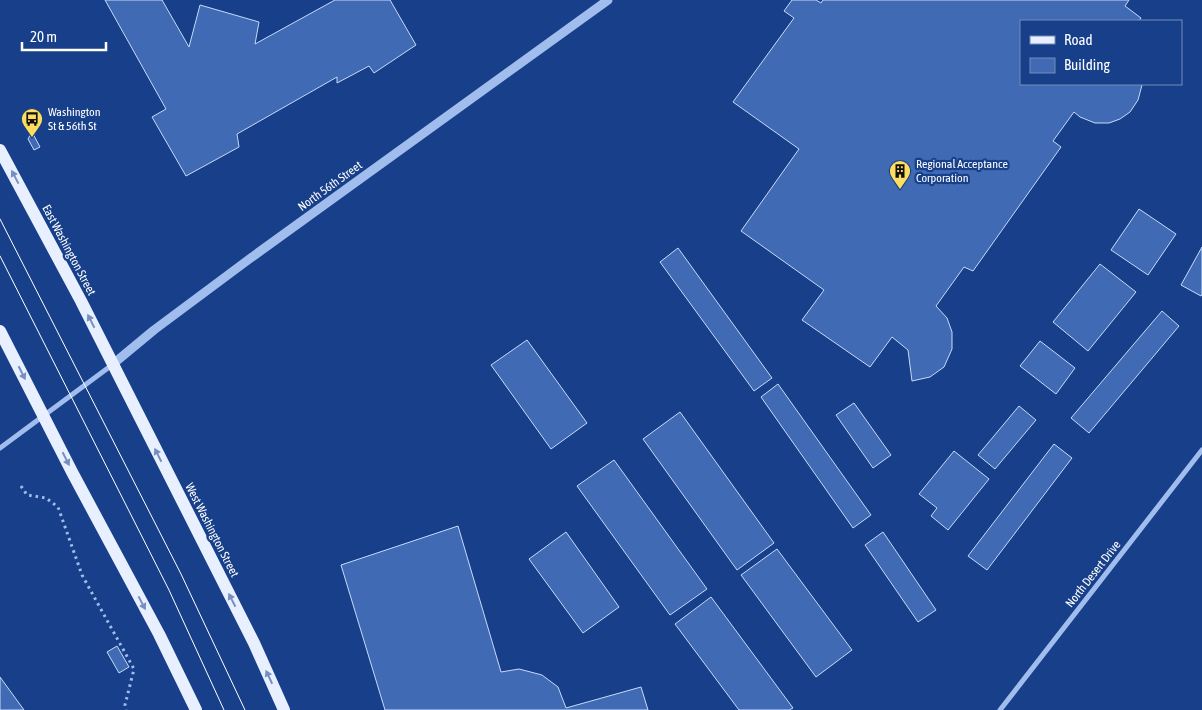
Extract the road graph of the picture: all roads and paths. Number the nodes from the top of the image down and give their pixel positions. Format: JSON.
{"nodes":[{"id":1,"x":608,"y":0,"type":"edge"},
{"id":2,"x":0,"y":150,"type":"edge"},
{"id":3,"x":0,"y":331,"type":"edge"},
{"id":4,"x":113,"y":364,"type":"junction"},
{"id":5,"x":44,"y":416,"type":"junction"},
{"id":6,"x":0,"y":448,"type":"edge"},
{"id":7,"x":1202,"y":450,"type":"edge"},
{"id":8,"x":21,"y":486,"type":"dead end"},
{"id":9,"x":126,"y":710,"type":"edge"},
{"id":10,"x":196,"y":710,"type":"edge"},
{"id":11,"x":284,"y":710,"type":"edge"},
{"id":12,"x":1000,"y":710,"type":"edge"}],
"edges":[{"from":1,"to":4,"type":"street","name":"North 56th Street"},
{"from":4,"to":2,"type":"main road","name":"East Washington Street","one_way":true},
{"from":3,"to":5,"type":"main road","one_way":true},
{"from":4,"to":5,"type":"street","name":"North 56th Street"},
{"from":11,"to":4,"type":"main road","name":"West Washington Street","one_way":true},
{"from":5,"to":6,"type":"street","name":"North 56th Street"},
{"from":5,"to":10,"type":"main road","one_way":true},
{"from":7,"to":12,"type":"street","name":"North Desert Drive"},
{"from":8,"to":9,"type":"path"}]}
